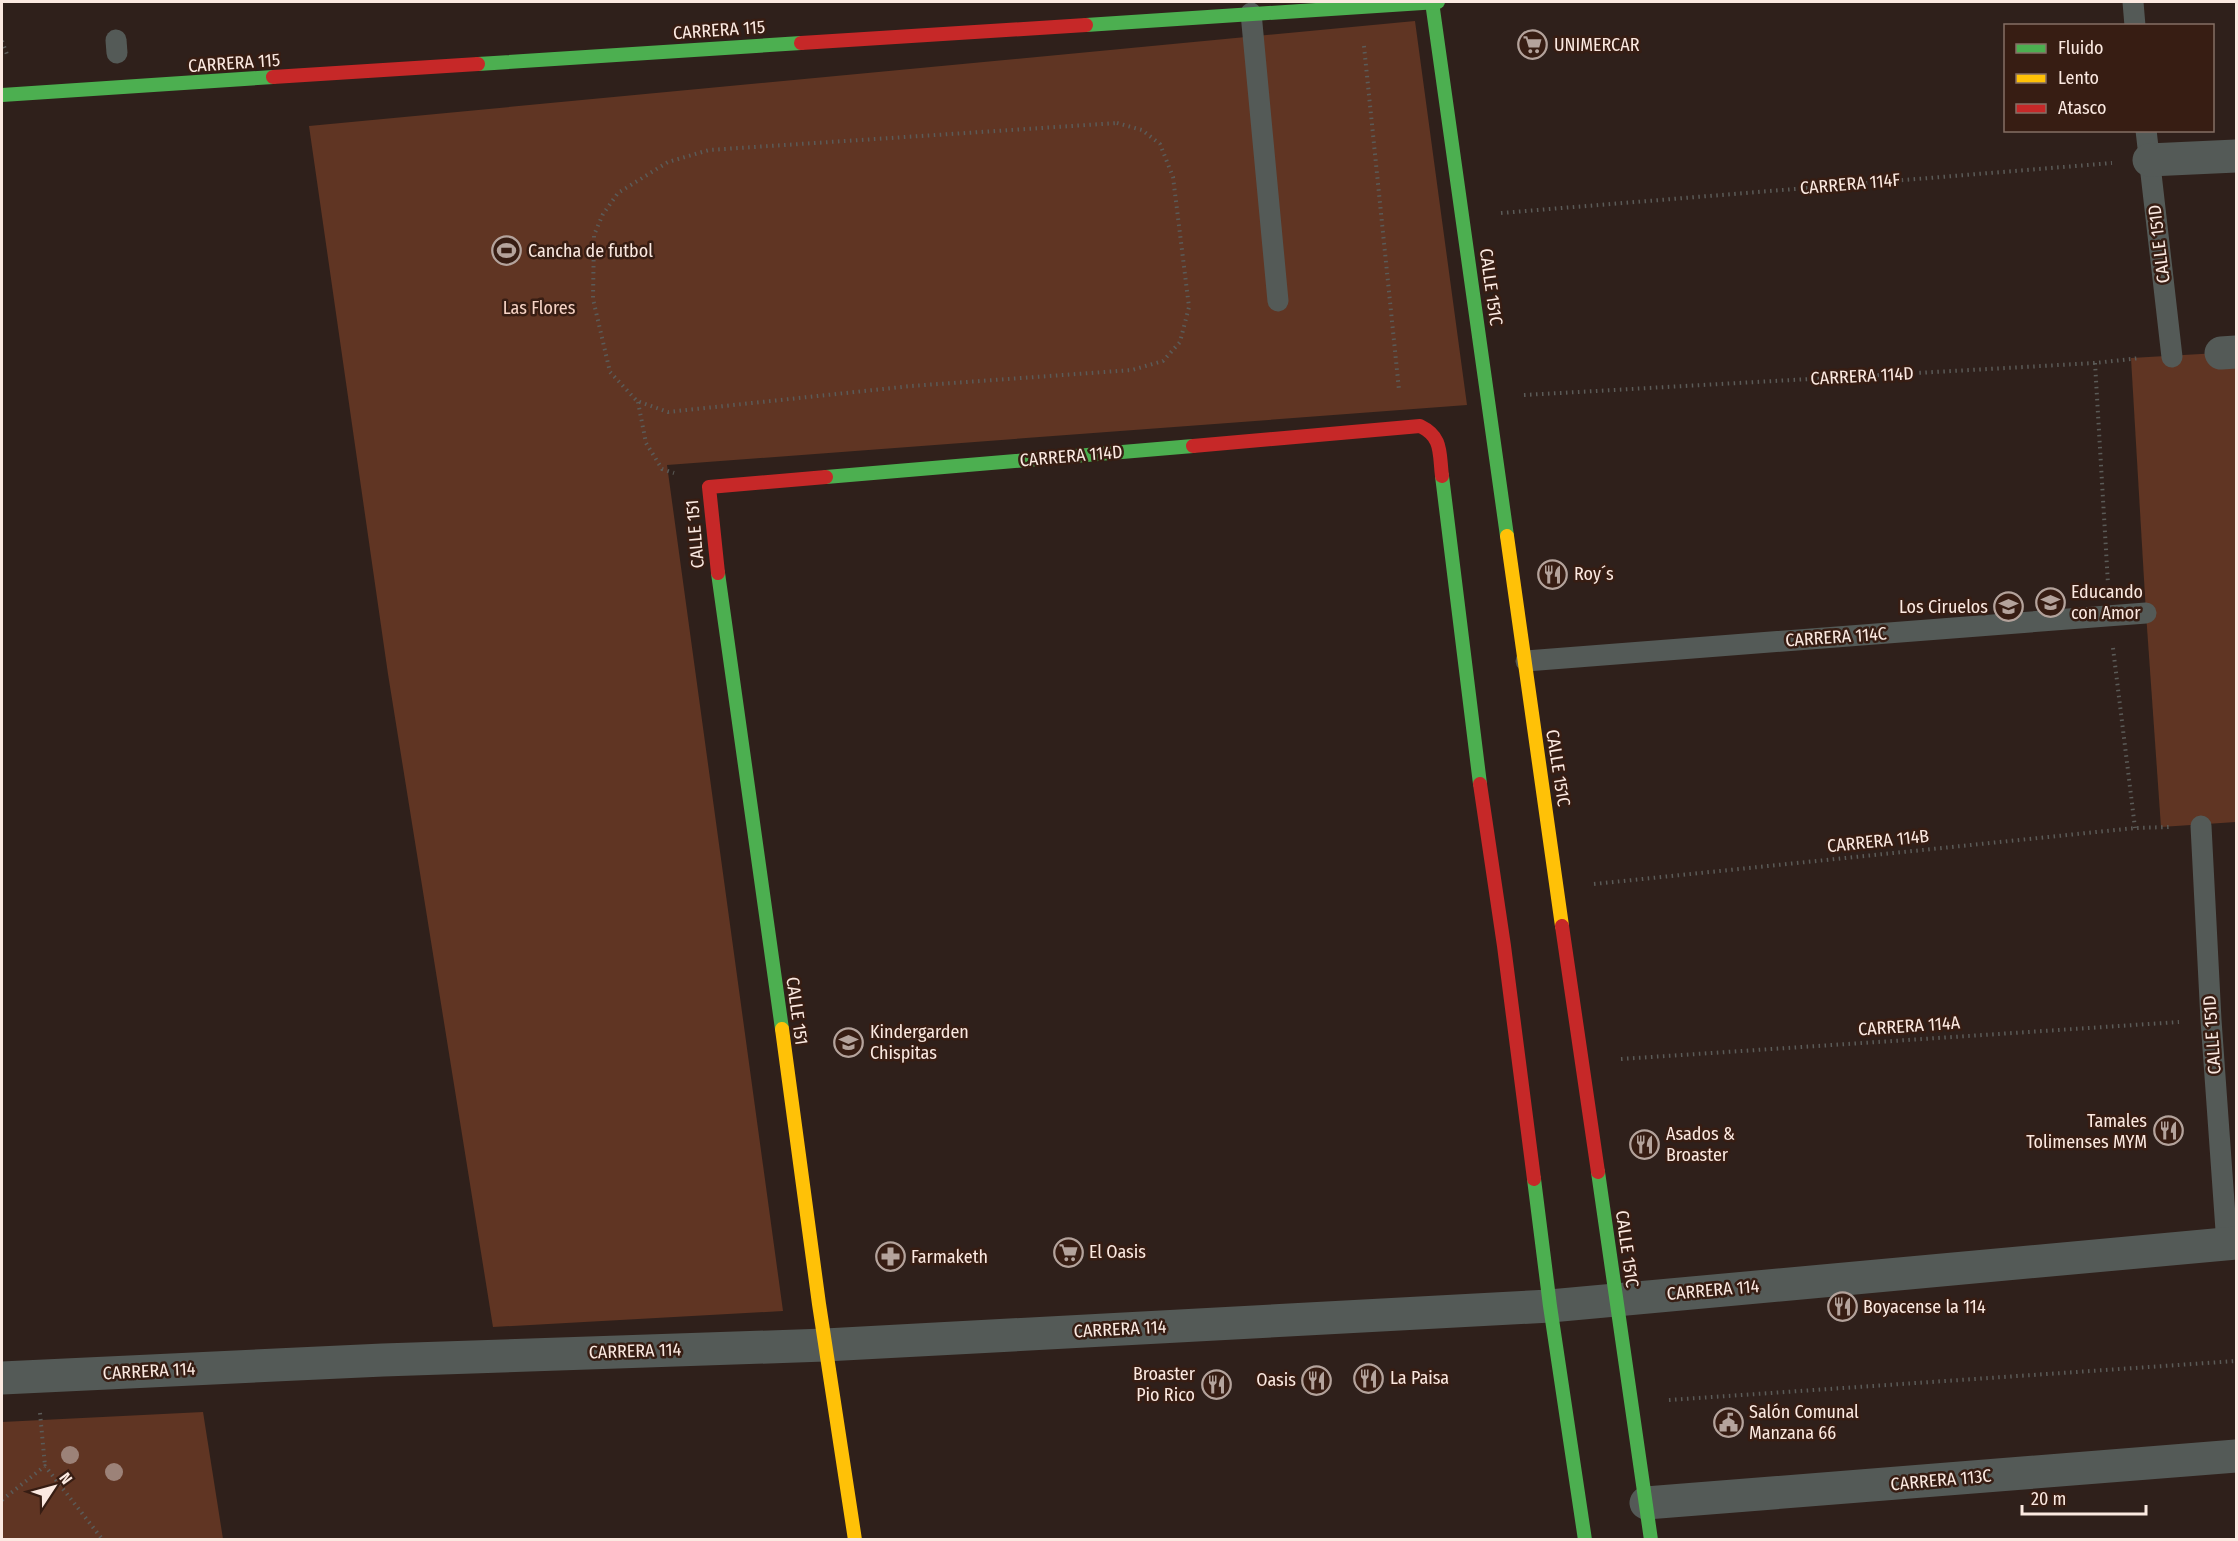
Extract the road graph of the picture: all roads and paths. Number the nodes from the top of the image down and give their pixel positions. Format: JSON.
{"nodes":[{"id":1,"x":1432,"y":2,"type":"edge"},
{"id":2,"x":1438,"y":2,"type":"edge"},
{"id":3,"x":2133,"y":2,"type":"edge"},
{"id":4,"x":1360,"y":6,"type":"junction"},
{"id":5,"x":1248,"y":7,"type":"edge"},
{"id":6,"x":2135,"y":24,"type":"edge"},
{"id":7,"x":2,"y":95,"type":"edge"},
{"id":8,"x":2147,"y":145,"type":"edge"},
{"id":9,"x":2236,"y":156,"type":"edge"},
{"id":10,"x":1463,"y":217,"type":"junction"},
{"id":11,"x":1278,"y":302,"type":"dead end"},
{"id":12,"x":2172,"y":357,"type":"joint"},
{"id":13,"x":1488,"y":397,"type":"junction"},
{"id":14,"x":638,"y":401,"type":"junction"},
{"id":15,"x":1403,"y":428,"type":"junction"},
{"id":16,"x":709,"y":487,"type":"junction"},
{"id":17,"x":2146,"y":613,"type":"dead end"},
{"id":18,"x":1526,"y":661,"type":"junction"},
{"id":19,"x":2201,"y":826,"type":"joint"},
{"id":20,"x":1558,"y":887,"type":"junction"},
{"id":21,"x":2211,"y":1020,"type":"junction"},
{"id":22,"x":1582,"y":1061,"type":"junction"},
{"id":23,"x":2232,"y":1244,"type":"edge"},
{"id":24,"x":1616,"y":1299,"type":"junction"},
{"id":25,"x":1550,"y":1306,"type":"junction"},
{"id":26,"x":825,"y":1345,"type":"junction"},
{"id":27,"x":2236,"y":1361,"type":"edge"},
{"id":28,"x":38,"y":1376,"type":"junction"},
{"id":29,"x":2,"y":1378,"type":"edge"},
{"id":30,"x":1631,"y":1403,"type":"junction"},
{"id":31,"x":2236,"y":1456,"type":"edge"},
{"id":32,"x":45,"y":1466,"type":"junction"},
{"id":33,"x":2,"y":1500,"type":"edge"},
{"id":34,"x":1646,"y":1503,"type":"junction"},
{"id":35,"x":103,"y":1539,"type":"edge"},
{"id":36,"x":855,"y":1539,"type":"edge"},
{"id":37,"x":1585,"y":1539,"type":"edge"},
{"id":38,"x":1651,"y":1539,"type":"edge"}],
"edges":[{"from":1,"to":2,"type":"street","name":"CARRERA 115"},
{"from":1,"to":4,"type":"street","name":"CARRERA 115"},
{"from":1,"to":10,"type":"street","name":"CALLE 151C"},
{"from":3,"to":6,"type":"lane"},
{"from":4,"to":5,"type":"street","name":"CARRERA 115"},
{"from":4,"to":15,"type":"path"},
{"from":5,"to":7,"type":"street","name":"CARRERA 115"},
{"from":5,"to":11,"type":"lane"},
{"from":8,"to":9,"type":"street"},
{"from":8,"to":10,"type":"path","name":"CARRERA 114F"},
{"from":8,"to":12,"type":"lane","name":"CALLE 151D"},
{"from":10,"to":13,"type":"street","name":"CALLE 151C"},
{"from":12,"to":13,"type":"path","name":"CARRERA 114D"},
{"from":13,"to":18,"type":"street","name":"CALLE 151C"},
{"from":14,"to":14,"type":"path"},
{"from":14,"to":16,"type":"path"},
{"from":15,"to":16,"type":"street","name":"CARRERA 114D"},
{"from":15,"to":25,"type":"street","name":"CARRERA 114D"},
{"from":16,"to":26,"type":"street","name":"CALLE 151"},
{"from":17,"to":18,"type":"lane","name":"CARRERA 114C"},
{"from":18,"to":20,"type":"street","name":"CALLE 151C"},
{"from":19,"to":20,"type":"path","name":"CARRERA 114B"},
{"from":19,"to":21,"type":"lane","name":"CALLE 151D"},
{"from":20,"to":22,"type":"street","name":"CALLE 151C"},
{"from":21,"to":22,"type":"path","name":"CARRERA 114A"},
{"from":21,"to":23,"type":"lane","name":"CALLE 151D"},
{"from":22,"to":24,"type":"street","name":"CALLE 151C"},
{"from":23,"to":24,"type":"street","name":"CARRERA 114"},
{"from":24,"to":25,"type":"street","name":"CARRERA 114"},
{"from":24,"to":30,"type":"street","name":"CALLE 151C"},
{"from":25,"to":26,"type":"street","name":"CARRERA 114"},
{"from":25,"to":37,"type":"street"},
{"from":26,"to":28,"type":"street","name":"CARRERA 114"},
{"from":26,"to":36,"type":"street","name":"CALLE 151"},
{"from":27,"to":30,"type":"path"},
{"from":28,"to":29,"type":"street","name":"CARRERA 114"},
{"from":28,"to":32,"type":"path"},
{"from":30,"to":34,"type":"street","name":"CALLE 151C"},
{"from":31,"to":34,"type":"street","name":"CARRERA 113C"},
{"from":32,"to":33,"type":"path"},
{"from":32,"to":35,"type":"path"},
{"from":34,"to":38,"type":"street","name":"CALLE 151C"}]}
